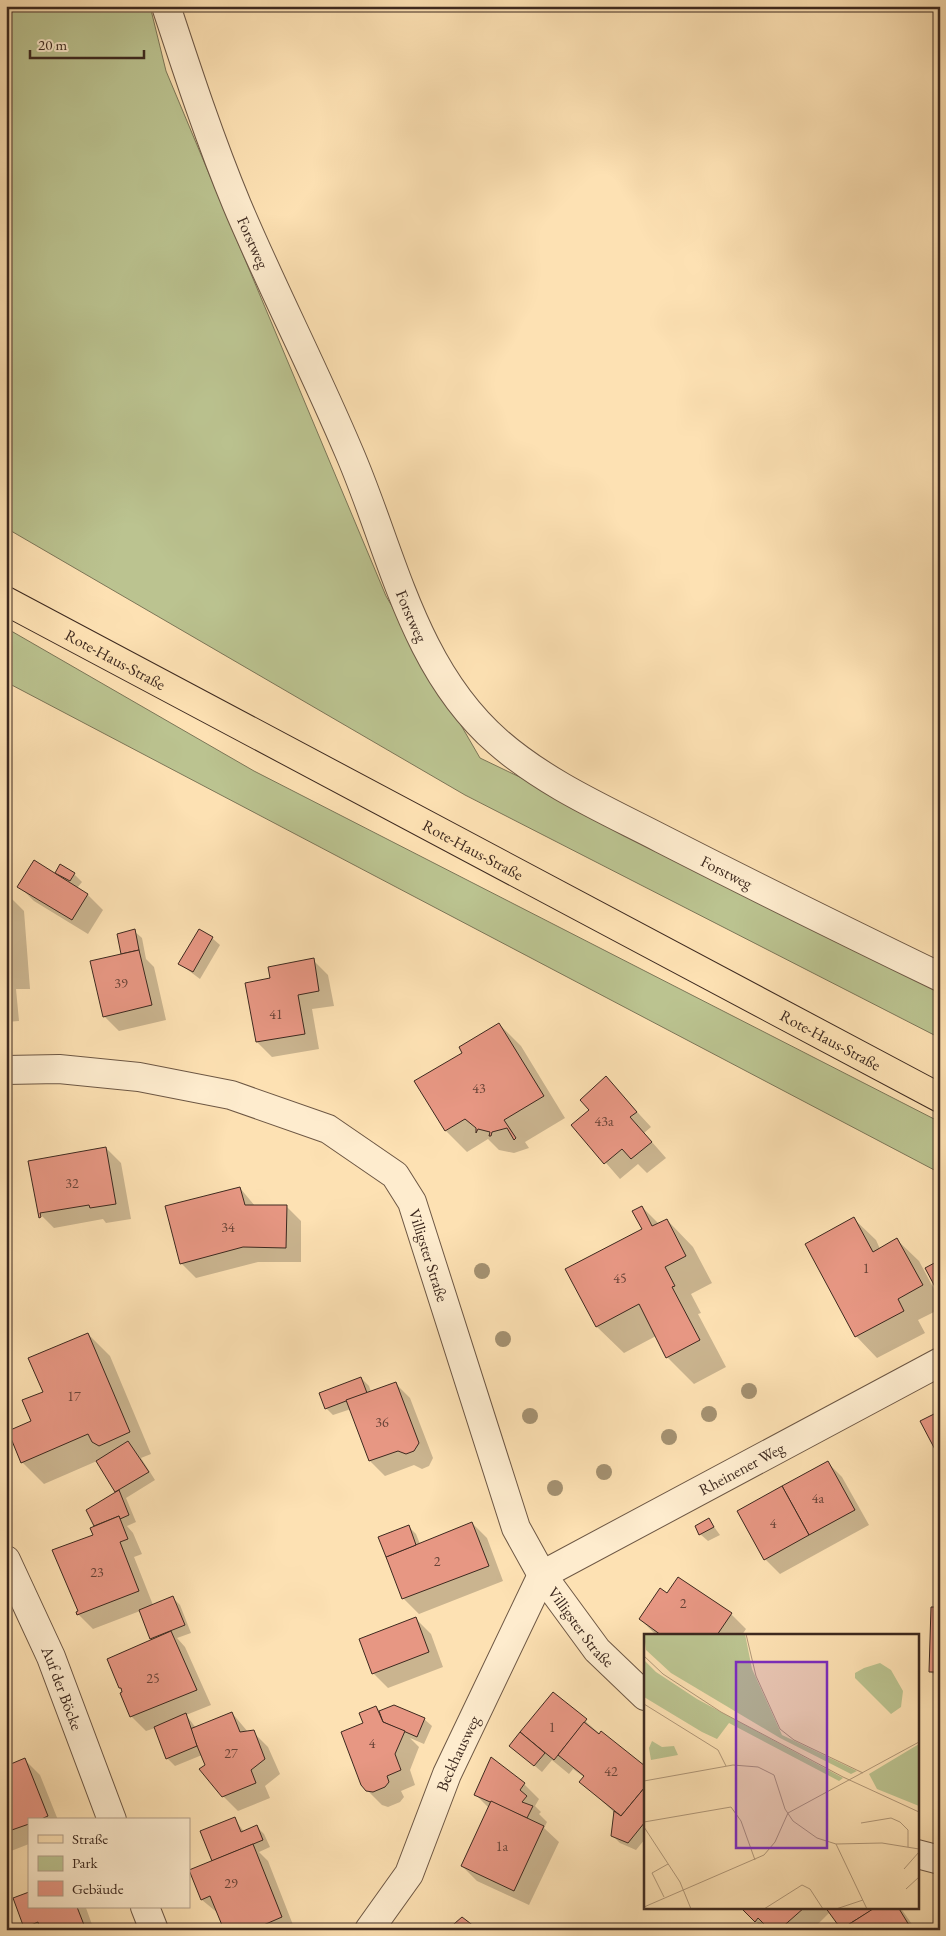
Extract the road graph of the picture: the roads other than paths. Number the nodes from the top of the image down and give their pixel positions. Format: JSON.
{"nodes":[{"id":1,"x":166,"y":6,"type":"edge"},
{"id":2,"x":6,"y":601,"type":"edge"},
{"id":3,"x":940,"y":978,"type":"edge"},
{"id":4,"x":6,"y":1070,"type":"edge"},
{"id":5,"x":940,"y":1098,"type":"edge"},
{"id":6,"x":940,"y":1362,"type":"edge"},
{"id":7,"x":6,"y":1560,"type":"edge"},
{"id":8,"x":542,"y":1575,"type":"junction"},
{"id":9,"x":644,"y":1695,"type":"edge"},
{"id":10,"x":111,"y":1818,"type":"edge"},
{"id":11,"x":918,"y":1854,"type":"edge"},
{"id":12,"x":940,"y":1860,"type":"edge"},
{"id":13,"x":146,"y":1908,"type":"edge"},
{"id":14,"x":154,"y":1930,"type":"edge"},
{"id":15,"x":369,"y":1930,"type":"edge"}],
"edges":[{"from":1,"to":3,"type":"street","name":"Forstweg"},
{"from":2,"to":5,"type":"main road","name":"Rote-Haus-Straße"},
{"from":4,"to":8,"type":"street","name":"Villigster Straße"},
{"from":6,"to":8,"type":"street","name":"Rheinener Weg"},
{"from":7,"to":10,"type":"street","name":"Auf der Böcke"},
{"from":8,"to":9,"type":"street","name":"Villigster Straße"},
{"from":8,"to":15,"type":"street","name":"Beckhausweg"},
{"from":11,"to":12,"type":"street"},
{"from":13,"to":14,"type":"street"}]}
